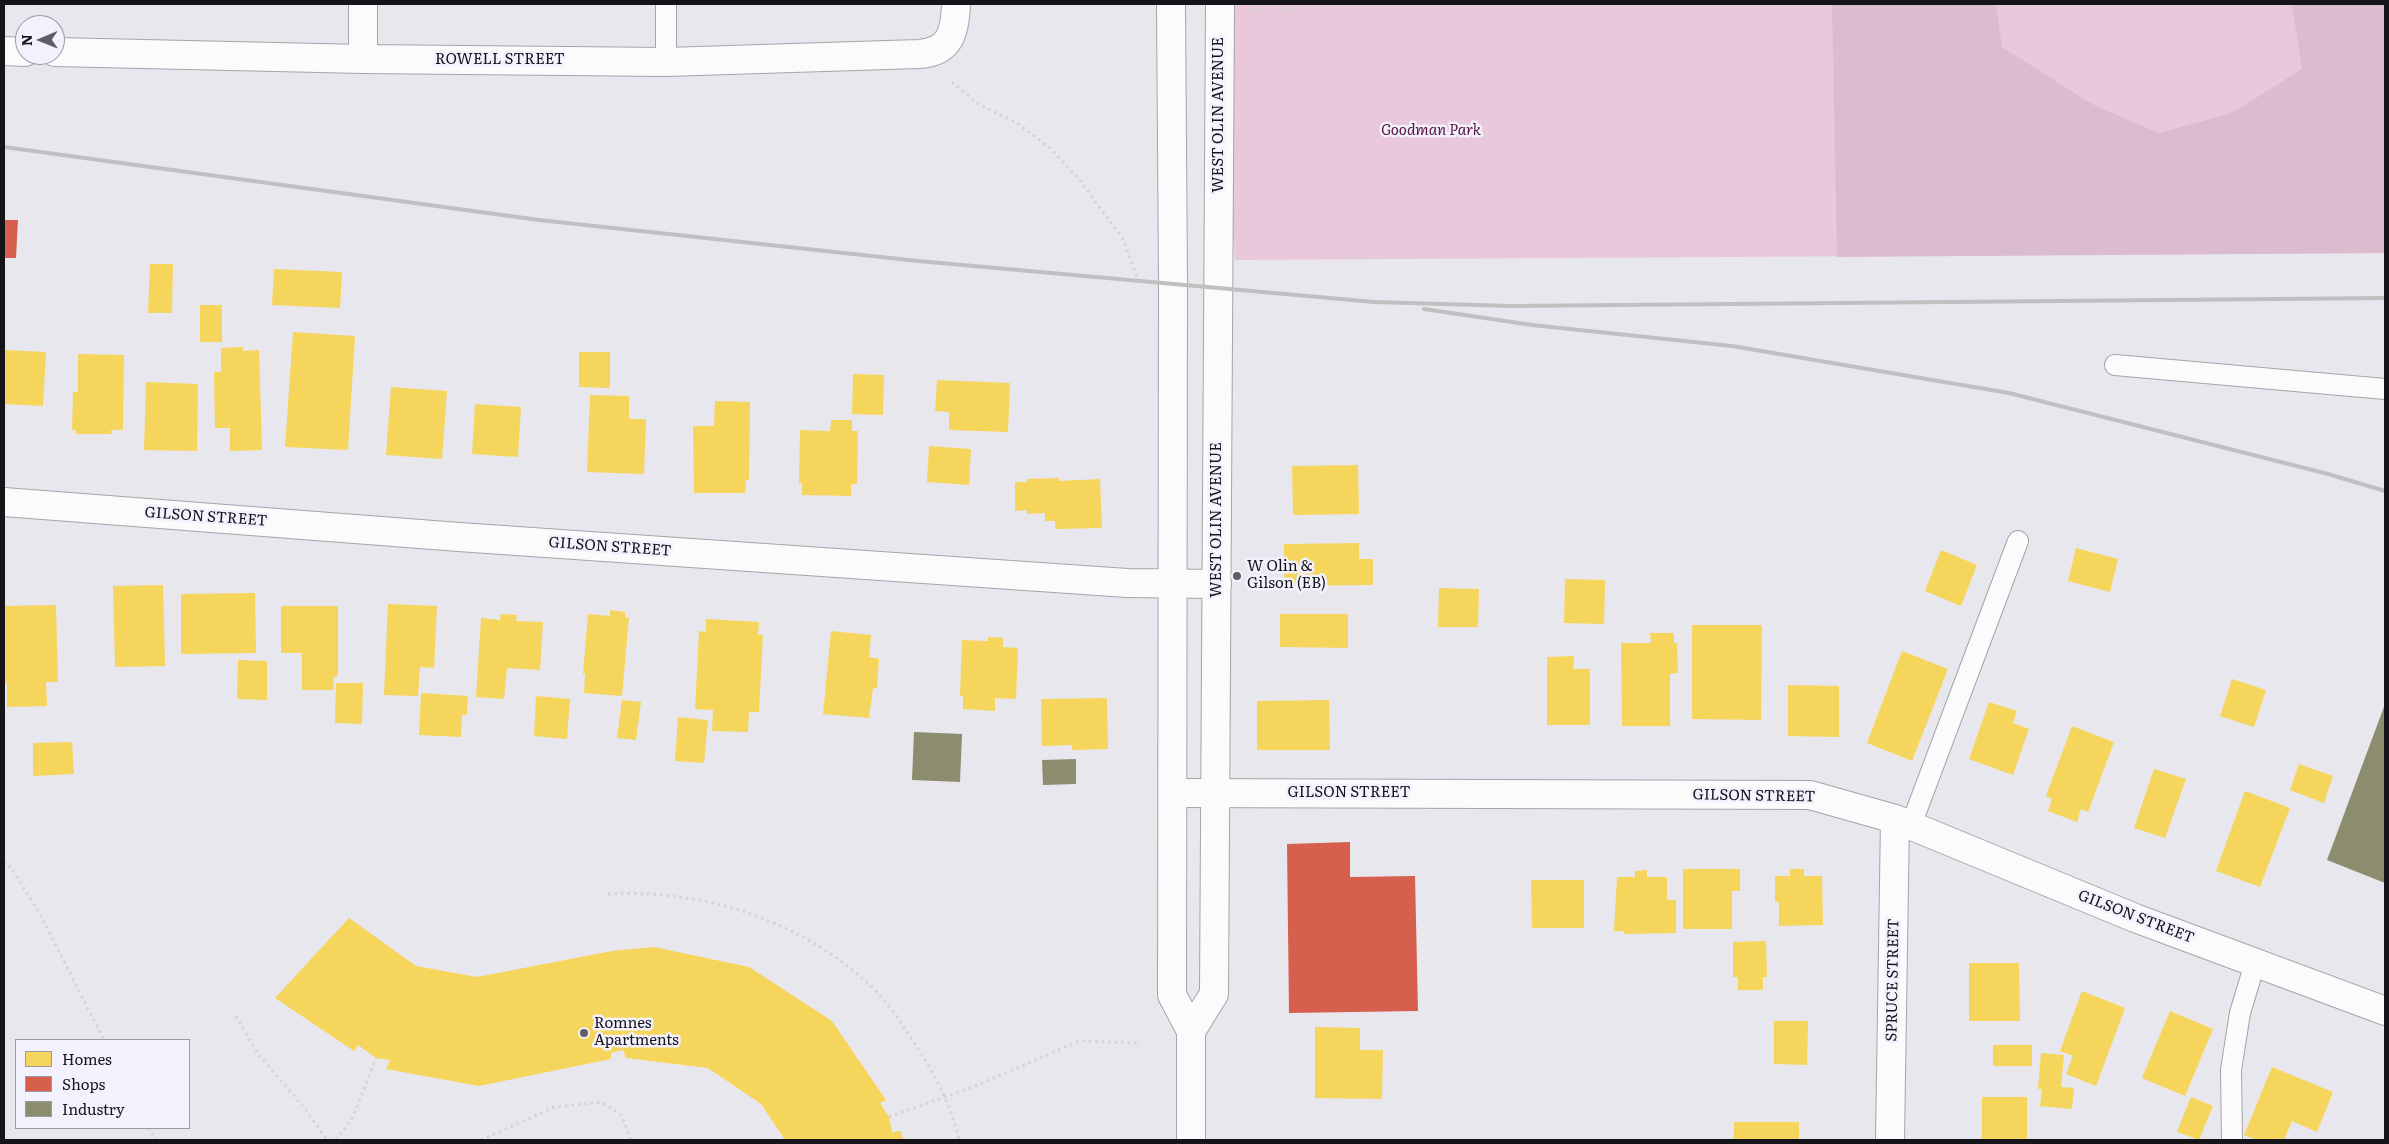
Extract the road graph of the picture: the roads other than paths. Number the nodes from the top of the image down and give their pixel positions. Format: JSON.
{"nodes":[{"id":1,"x":363,"y":4,"type":"edge"},
{"id":2,"x":666,"y":4,"type":"edge"},
{"id":3,"x":956,"y":4,"type":"edge"},
{"id":4,"x":1171,"y":4,"type":"edge"},
{"id":5,"x":1220,"y":4,"type":"edge"},
{"id":6,"x":65,"y":52,"type":"edge"},
{"id":7,"x":363,"y":59,"type":"junction"},
{"id":8,"x":666,"y":62,"type":"junction"},
{"id":9,"x":2116,"y":364,"type":"dead end"},
{"id":10,"x":2385,"y":389,"type":"edge"},
{"id":11,"x":4,"y":502,"type":"edge"},
{"id":12,"x":2018,"y":541,"type":"dead end"},
{"id":13,"x":1173,"y":584,"type":"junction"},
{"id":14,"x":1217,"y":584,"type":"junction"},
{"id":15,"x":1173,"y":793,"type":"junction"},
{"id":16,"x":1215,"y":793,"type":"junction"},
{"id":17,"x":1903,"y":822,"type":"junction"},
{"id":18,"x":2255,"y":963,"type":"junction"},
{"id":19,"x":2385,"y":1011,"type":"edge"},
{"id":20,"x":1191,"y":1031,"type":"junction"},
{"id":21,"x":1191,"y":1140,"type":"edge"},
{"id":22,"x":1890,"y":1140,"type":"edge"},
{"id":23,"x":2232,"y":1140,"type":"edge"}],
"edges":[{"from":1,"to":7,"type":"street"},
{"from":2,"to":8,"type":"lane"},
{"from":3,"to":8,"type":"street","name":"ROWELL STREET"},
{"from":4,"to":13,"type":"street"},
{"from":5,"to":14,"type":"street","name":"WEST OLIN AVENUE"},
{"from":6,"to":7,"type":"street","name":"ROWELL STREET"},
{"from":7,"to":8,"type":"street","name":"ROWELL STREET"},
{"from":9,"to":10,"type":"lane"},
{"from":11,"to":13,"type":"street","name":"GILSON STREET"},
{"from":12,"to":17,"type":"lane"},
{"from":13,"to":14,"type":"street","name":"GILSON STREET"},
{"from":13,"to":15,"type":"street"},
{"from":14,"to":16,"type":"street","name":"WEST OLIN AVENUE"},
{"from":15,"to":16,"type":"street","name":"GILSON STREET"},
{"from":15,"to":20,"type":"street"},
{"from":16,"to":17,"type":"street","name":"GILSON STREET"},
{"from":16,"to":20,"type":"street","name":"WEST OLIN AVENUE"},
{"from":17,"to":18,"type":"street","name":"GILSON STREET"},
{"from":17,"to":22,"type":"street","name":"SPRUCE STREET"},
{"from":18,"to":19,"type":"street","name":"GILSON STREET"},
{"from":18,"to":23,"type":"lane"},
{"from":20,"to":21,"type":"street"}]}
